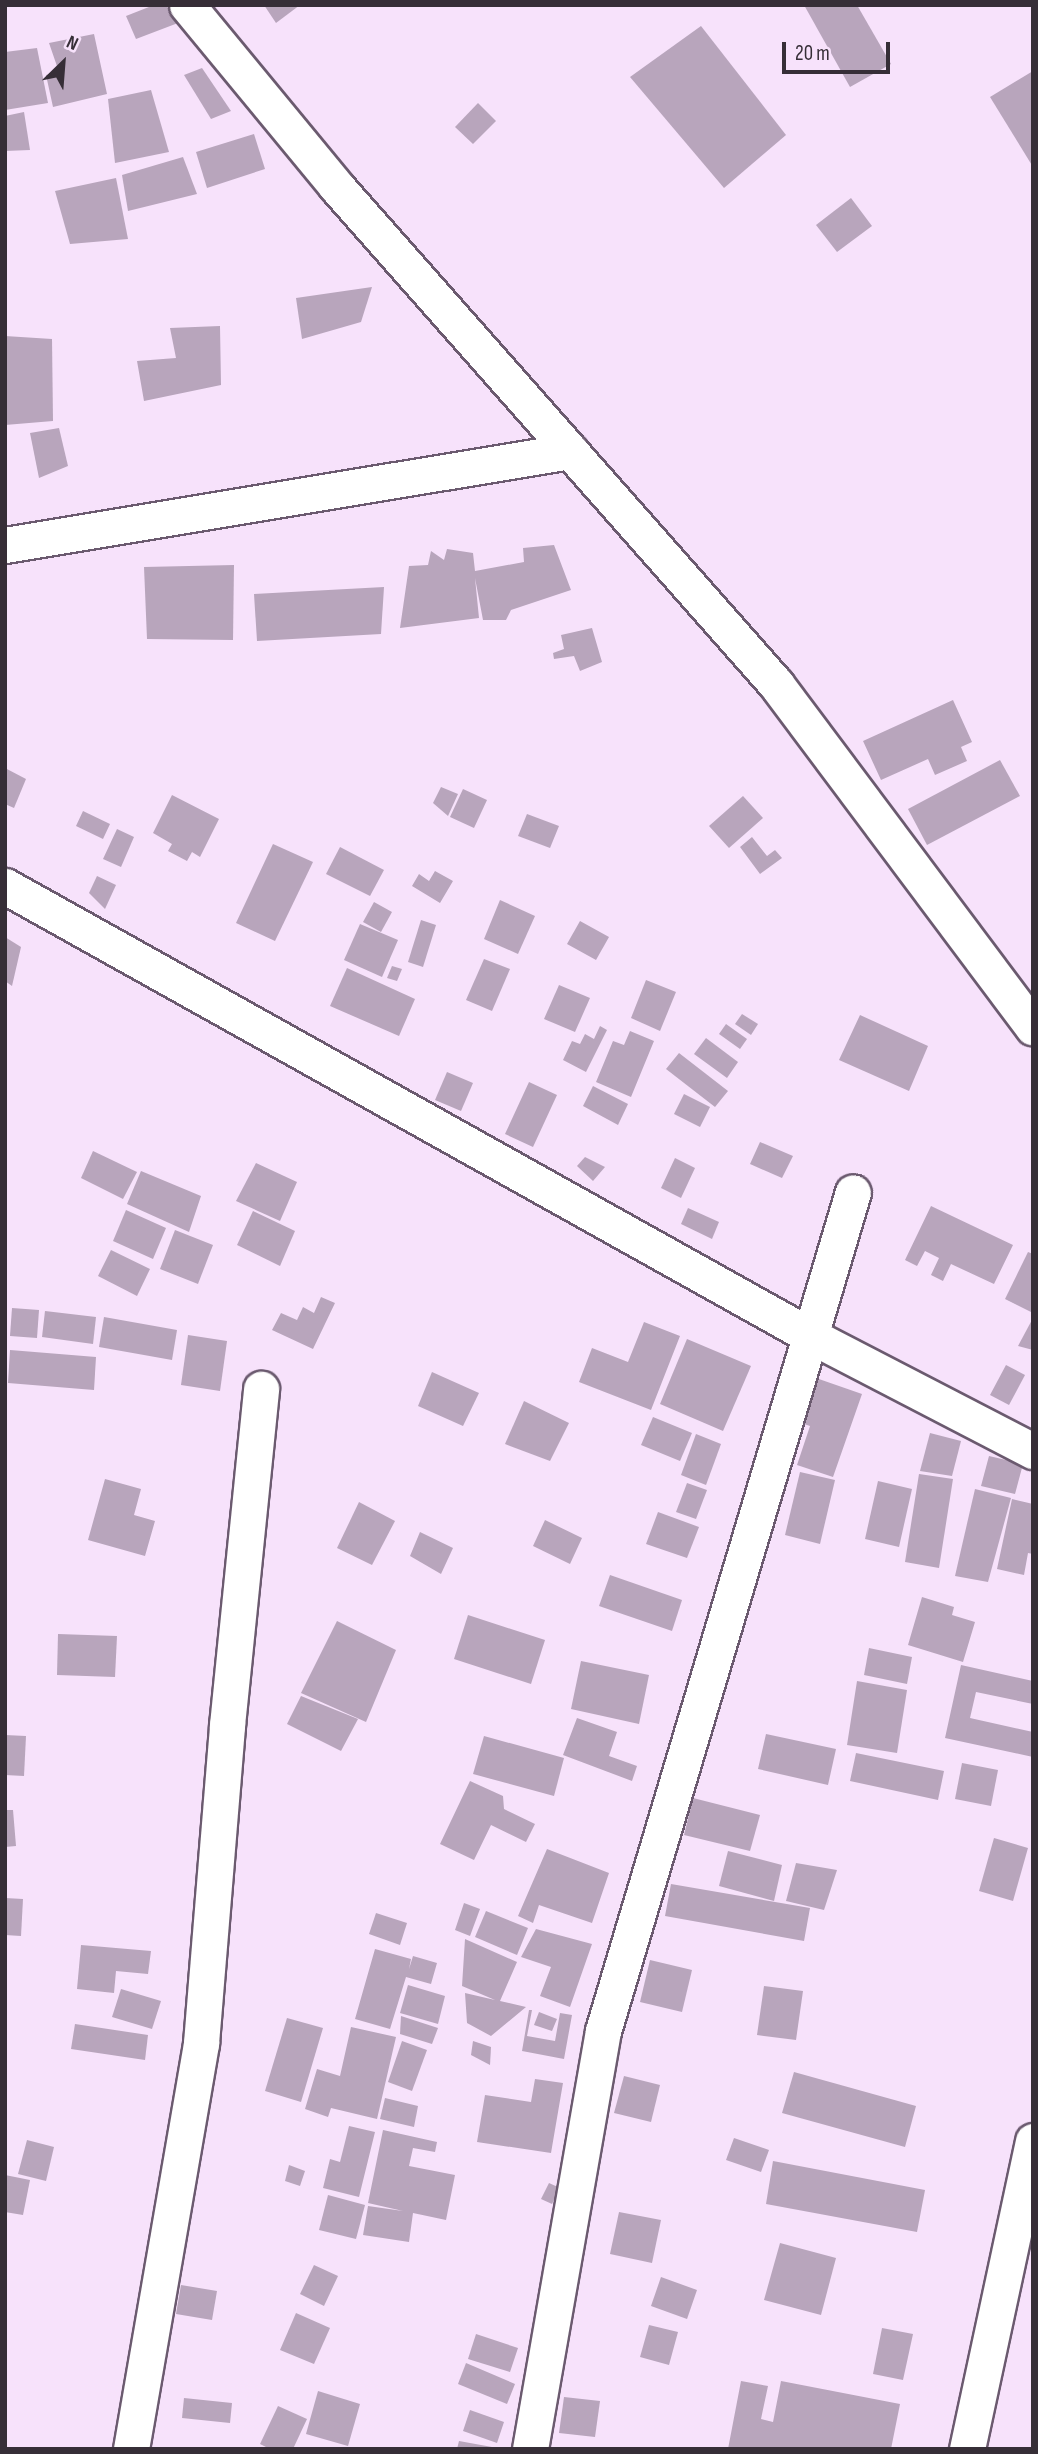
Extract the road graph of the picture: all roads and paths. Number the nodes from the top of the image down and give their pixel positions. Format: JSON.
{"nodes":[{"id":1,"x":187,"y":5,"type":"edge"},
{"id":2,"x":570,"y":451,"type":"junction"},
{"id":3,"x":5,"y":545,"type":"edge"},
{"id":4,"x":5,"y":886,"type":"edge"},
{"id":5,"x":1033,"y":1028,"type":"edge"},
{"id":6,"x":853,"y":1192,"type":"dead end"},
{"id":7,"x":811,"y":1336,"type":"junction"},
{"id":8,"x":261,"y":1389,"type":"dead end"},
{"id":9,"x":1033,"y":1451,"type":"edge"},
{"id":10,"x":1033,"y":2141,"type":"edge"},
{"id":11,"x":131,"y":2449,"type":"edge"},
{"id":12,"x":530,"y":2449,"type":"edge"},
{"id":13,"x":967,"y":2449,"type":"edge"}],
"edges":[{"from":1,"to":2,"type":"street"},
{"from":2,"to":3,"type":"street"},
{"from":2,"to":5,"type":"street"},
{"from":4,"to":7,"type":"street"},
{"from":6,"to":7,"type":"street"},
{"from":7,"to":9,"type":"street"},
{"from":7,"to":12,"type":"street"},
{"from":8,"to":11,"type":"street"},
{"from":10,"to":13,"type":"street"}]}
